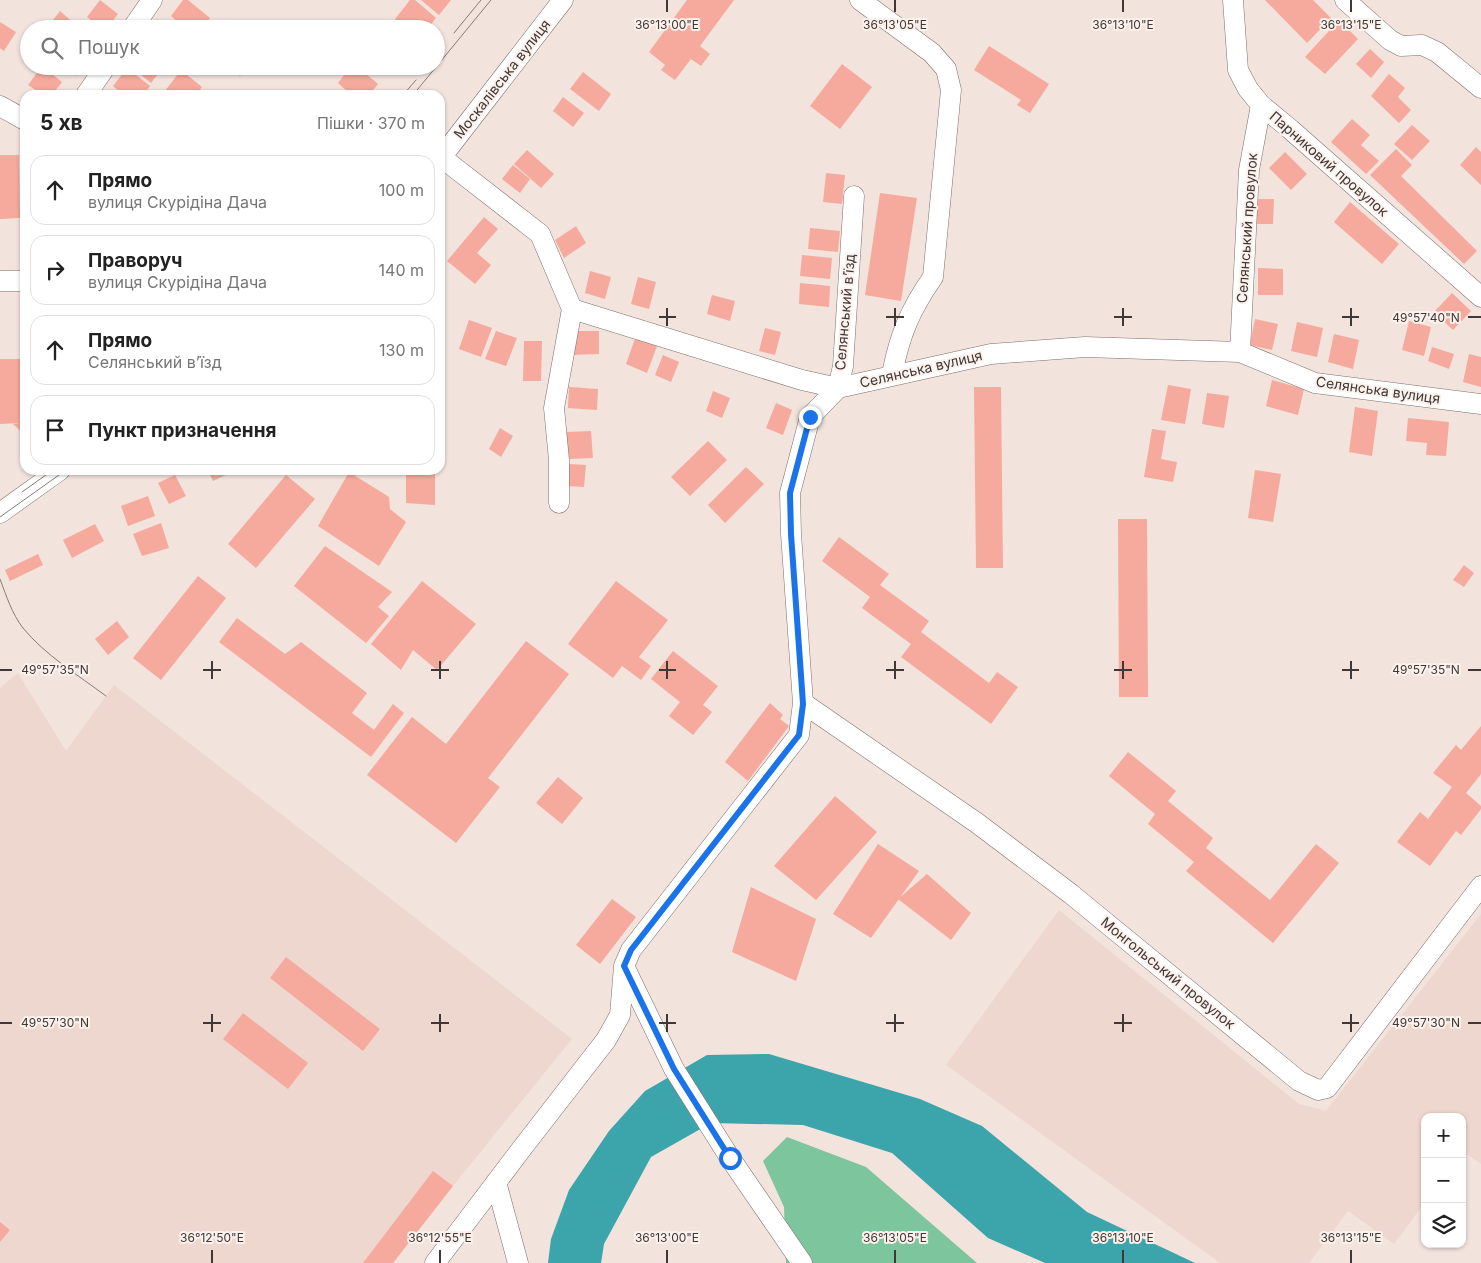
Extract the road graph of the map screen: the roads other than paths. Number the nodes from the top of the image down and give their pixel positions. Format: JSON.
{"nodes":[{"id":1,"x":152,"y":0,"type":"edge"},
{"id":2,"x":563,"y":0,"type":"edge"},
{"id":3,"x":860,"y":0,"type":"edge"},
{"id":4,"x":1233,"y":0,"type":"edge"},
{"id":5,"x":1345,"y":0,"type":"edge"},
{"id":6,"x":138,"y":20,"type":"edge"},
{"id":7,"x":100,"y":75,"type":"edge"},
{"id":8,"x":1481,"y":88,"type":"edge"},
{"id":9,"x":89,"y":90,"type":"edge"},
{"id":10,"x":1260,"y":105,"type":"junction"},
{"id":11,"x":0,"y":106,"type":"edge"},
{"id":12,"x":20,"y":117,"type":"edge"},
{"id":13,"x":445,"y":153,"type":"edge"},
{"id":14,"x":445,"y":161,"type":"edge"},
{"id":15,"x":854,"y":196,"type":"dead end"},
{"id":16,"x":0,"y":281,"type":"edge"},
{"id":17,"x":20,"y":281,"type":"edge"},
{"id":18,"x":1481,"y":297,"type":"edge"},
{"id":19,"x":572,"y":308,"type":"junction"},
{"id":20,"x":1240,"y":352,"type":"junction"},
{"id":21,"x":892,"y":374,"type":"junction"},
{"id":22,"x":802,"y":380,"type":"junction"},
{"id":23,"x":838,"y":388,"type":"junction"},
{"id":24,"x":1481,"y":404,"type":"edge"},
{"id":25,"x":810,"y":417,"type":"junction"},
{"id":26,"x":53,"y":475,"type":"edge"},
{"id":27,"x":560,"y":503,"type":"dead end"},
{"id":28,"x":0,"y":513,"type":"edge"},
{"id":29,"x":803,"y":704,"type":"junction"},
{"id":30,"x":1481,"y":886,"type":"edge"},
{"id":31,"x":624,"y":966,"type":"junction"},
{"id":32,"x":496,"y":1182,"type":"junction"},
{"id":33,"x":436,"y":1263,"type":"edge"},
{"id":34,"x":518,"y":1263,"type":"edge"},
{"id":35,"x":802,"y":1263,"type":"edge"}],
"edges":[{"from":1,"to":6,"type":"street"},
{"from":2,"to":13,"type":"street","name":"Москалівська вулиця"},
{"from":3,"to":21,"type":"street"},
{"from":4,"to":10,"type":"street","name":"Парниковий провулок"},
{"from":5,"to":8,"type":"street"},
{"from":7,"to":9,"type":"street"},
{"from":10,"to":18,"type":"street","name":"Парниковий провулок"},
{"from":10,"to":20,"type":"street","name":"Селянський провулок"},
{"from":11,"to":12,"type":"street"},
{"from":14,"to":19,"type":"street"},
{"from":15,"to":23,"type":"street","name":"Селянський вʼїзд"},
{"from":16,"to":17,"type":"street"},
{"from":19,"to":22,"type":"street","name":"Селянська вулиця"},
{"from":19,"to":27,"type":"street"},
{"from":20,"to":21,"type":"street","name":"Селянська вулиця"},
{"from":20,"to":24,"type":"street","name":"Селянська вулиця"},
{"from":21,"to":23,"type":"street","name":"Селянська вулиця"},
{"from":22,"to":23,"type":"street","name":"Селянська вулиця"},
{"from":22,"to":25,"type":"street","name":"Селянський вʼїзд"},
{"from":23,"to":25,"type":"street","name":"Селянський вʼїзд"},
{"from":25,"to":29,"type":"street","name":"Селянський вʼїзд"},
{"from":26,"to":28,"type":"street"},
{"from":29,"to":30,"type":"street","name":"Монгольський провулок"},
{"from":29,"to":31,"type":"street","name":"Селянський вʼїзд"},
{"from":31,"to":32,"type":"street"},
{"from":31,"to":35,"type":"street"},
{"from":32,"to":33,"type":"street"},
{"from":32,"to":34,"type":"street"}]}
